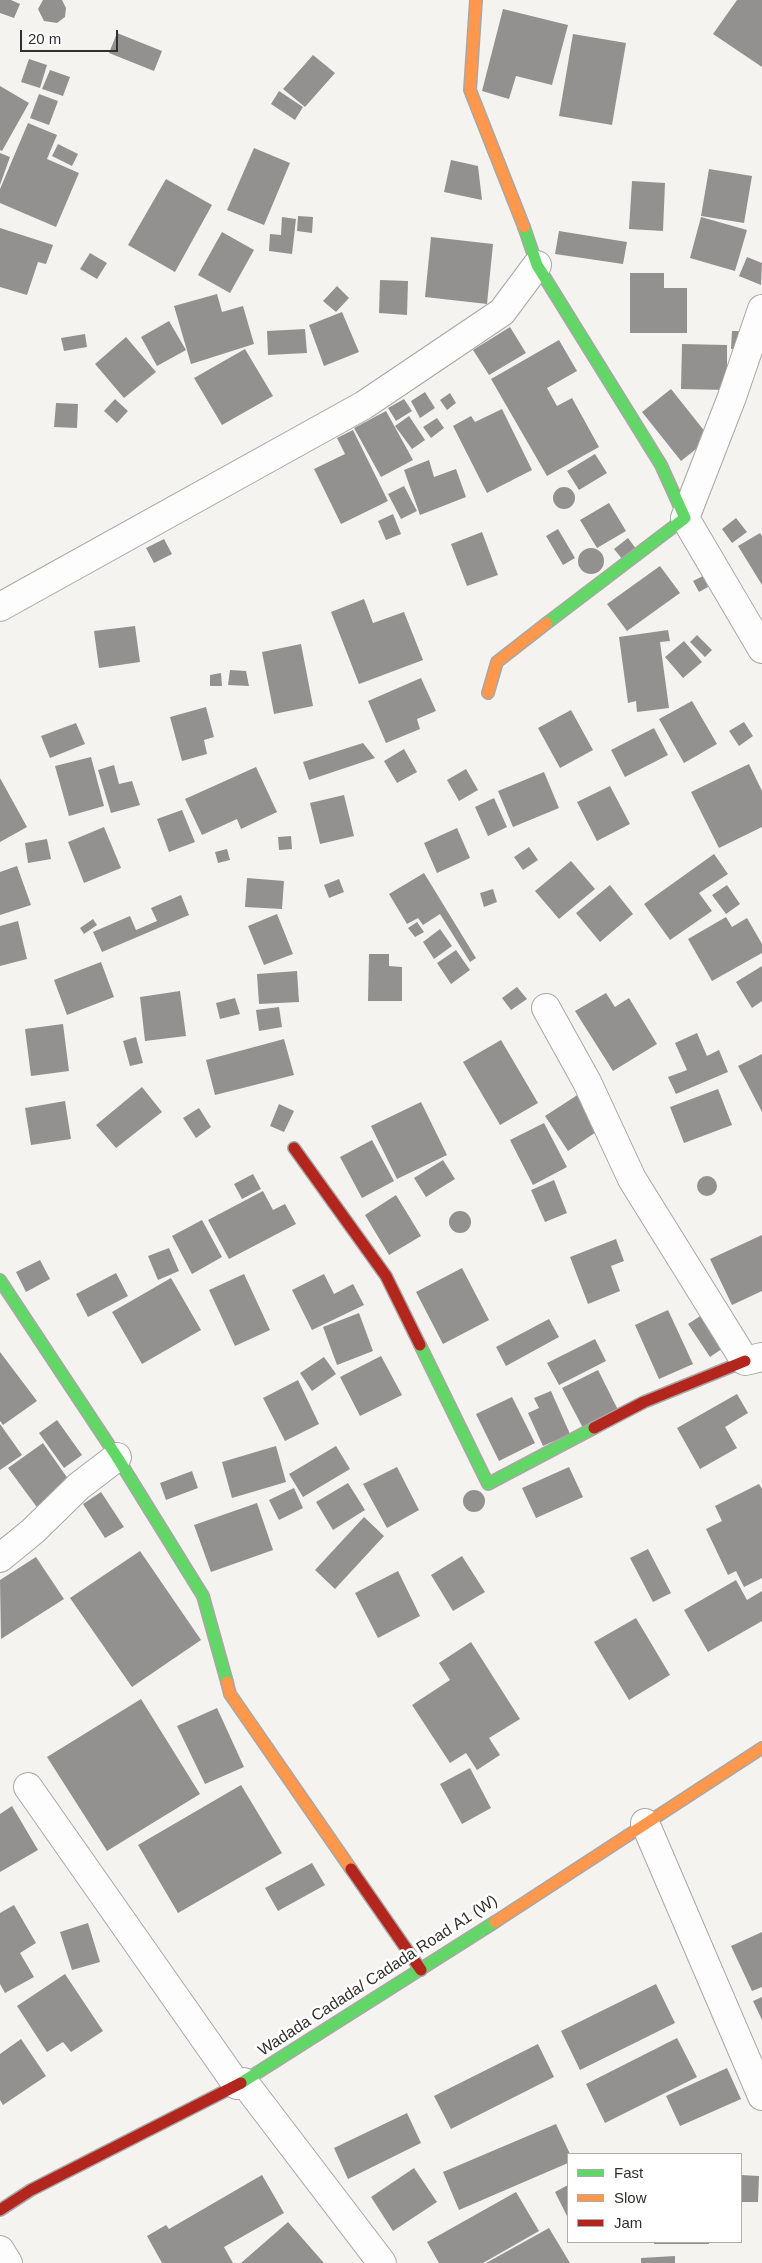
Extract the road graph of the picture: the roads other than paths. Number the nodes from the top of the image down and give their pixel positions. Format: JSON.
{"nodes":[{"id":1,"x":476,"y":0,"type":"edge"},
{"id":2,"x":537,"y":266,"type":"junction"},
{"id":3,"x":762,"y":309,"type":"edge"},
{"id":4,"x":685,"y":518,"type":"junction"},
{"id":5,"x":0,"y":607,"type":"edge"},
{"id":6,"x":762,"y":650,"type":"edge"},
{"id":7,"x":488,"y":693,"type":"dead end"},
{"id":8,"x":546,"y":1008,"type":"dead end"},
{"id":9,"x":294,"y":1148,"type":"dead end"},
{"id":10,"x":0,"y":1280,"type":"edge"},
{"id":11,"x":754,"y":1359,"type":"edge"},
{"id":12,"x":117,"y":1458,"type":"junction"},
{"id":13,"x":0,"y":1558,"type":"edge"},
{"id":14,"x":762,"y":1748,"type":"edge"},
{"id":15,"x":28,"y":1787,"type":"dead end"},
{"id":16,"x":645,"y":1823,"type":"junction"},
{"id":17,"x":422,"y":1970,"type":"junction"},
{"id":18,"x":240,"y":2083,"type":"junction"},
{"id":19,"x":762,"y":2096,"type":"edge"},
{"id":20,"x":0,"y":2210,"type":"edge"},
{"id":21,"x":0,"y":2250,"type":"edge"},
{"id":22,"x":8,"y":2263,"type":"edge"},
{"id":23,"x":382,"y":2263,"type":"edge"}],
"edges":[{"from":1,"to":2,"type":"street"},
{"from":2,"to":4,"type":"street"},
{"from":2,"to":5,"type":"street"},
{"from":3,"to":4,"type":"street"},
{"from":4,"to":6,"type":"street"},
{"from":4,"to":7,"type":"street"},
{"from":8,"to":11,"type":"street"},
{"from":9,"to":11,"type":"street"},
{"from":10,"to":12,"type":"street"},
{"from":12,"to":13,"type":"street"},
{"from":12,"to":17,"type":"street"},
{"from":14,"to":16,"type":"street","name":"Wadada Cadada/ Cadada Road A1 (W)"},
{"from":15,"to":18,"type":"street"},
{"from":16,"to":17,"type":"street","name":"Wadada Cadada/ Cadada Road A1 (W)"},
{"from":16,"to":19,"type":"street"},
{"from":17,"to":18,"type":"street","name":"Wadada Cadada/ Cadada Road A1 (W)"},
{"from":18,"to":20,"type":"street","name":"Wadada Cadada/ Cadada Road A1 (W)"},
{"from":18,"to":23,"type":"street"},
{"from":21,"to":22,"type":"street"}]}
